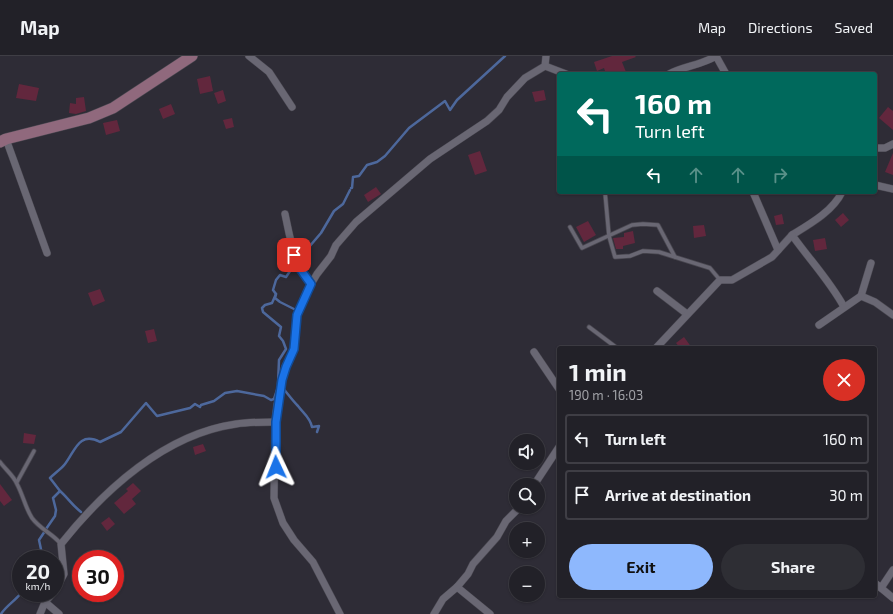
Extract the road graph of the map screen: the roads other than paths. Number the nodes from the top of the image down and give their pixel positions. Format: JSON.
{"nodes":[{"id":1,"x":192,"y":56,"type":"edge"},
{"id":2,"x":249,"y":56,"type":"edge"},
{"id":3,"x":546,"y":56,"type":"edge"},
{"id":4,"x":716,"y":56,"type":"edge"},
{"id":5,"x":545,"y":66,"type":"junction"},
{"id":6,"x":561,"y":72,"type":"edge"},
{"id":7,"x":674,"y":72,"type":"edge"},
{"id":8,"x":725,"y":72,"type":"edge"},
{"id":9,"x":292,"y":107,"type":"dead end"},
{"id":10,"x":3,"y":141,"type":"edge"},
{"id":11,"x":893,"y":144,"type":"edge"},
{"id":12,"x":877,"y":148,"type":"edge"},
{"id":13,"x":877,"y":185,"type":"edge"},
{"id":14,"x":893,"y":189,"type":"edge"},
{"id":15,"x":605,"y":194,"type":"edge"},
{"id":16,"x":754,"y":194,"type":"edge"},
{"id":17,"x":841,"y":194,"type":"edge"},
{"id":18,"x":285,"y":214,"type":"dead end"},
{"id":19,"x":570,"y":227,"type":"dead end"},
{"id":20,"x":792,"y":235,"type":"junction"},
{"id":21,"x":609,"y":236,"type":"junction"},
{"id":22,"x":778,"y":250,"type":"junction"},
{"id":23,"x":47,"y":253,"type":"dead end"},
{"id":24,"x":675,"y":257,"type":"junction"},
{"id":25,"x":871,"y":263,"type":"dead end"},
{"id":26,"x":720,"y":280,"type":"junction"},
{"id":27,"x":311,"y":284,"type":"junction"},
{"id":28,"x":657,"y":291,"type":"dead end"},
{"id":29,"x":860,"y":296,"type":"junction"},
{"id":30,"x":844,"y":307,"type":"junction"},
{"id":31,"x":687,"y":314,"type":"junction"},
{"id":32,"x":893,"y":315,"type":"edge"},
{"id":33,"x":819,"y":325,"type":"dead end"},
{"id":34,"x":589,"y":327,"type":"dead end"},
{"id":35,"x":614,"y":346,"type":"edge"},
{"id":36,"x":658,"y":346,"type":"edge"},
{"id":37,"x":534,"y":352,"type":"dead end"},
{"id":38,"x":557,"y":387,"type":"edge"},
{"id":39,"x":276,"y":422,"type":"junction"},
{"id":40,"x":557,"y":449,"type":"edge"},
{"id":41,"x":34,"y":451,"type":"dead end"},
{"id":42,"x":0,"y":462,"type":"edge"},
{"id":43,"x":538,"y":478,"type":"edge"},
{"id":44,"x":17,"y":482,"type":"junction"},
{"id":45,"x":513,"y":514,"type":"edge"},
{"id":46,"x":62,"y":544,"type":"junction"},
{"id":47,"x":62,"y":550,"type":"edge"},
{"id":48,"x":893,"y":570,"type":"edge"},
{"id":49,"x":877,"y":585,"type":"edge"},
{"id":50,"x":457,"y":587,"type":"junction"},
{"id":51,"x":881,"y":588,"type":"junction"},
{"id":52,"x":893,"y":598,"type":"edge"},
{"id":53,"x":45,"y":602,"type":"joint"},
{"id":54,"x":40,"y":614,"type":"edge"},
{"id":55,"x":59,"y":614,"type":"edge"},
{"id":56,"x":340,"y":614,"type":"edge"},
{"id":57,"x":434,"y":614,"type":"edge"},
{"id":58,"x":490,"y":614,"type":"edge"}],
"edges":[{"from":1,"to":10,"type":"main road"},
{"from":2,"to":9,"type":"street"},
{"from":3,"to":5,"type":"street"},
{"from":4,"to":7,"type":"street"},
{"from":4,"to":8,"type":"street"},
{"from":5,"to":6,"type":"street"},
{"from":5,"to":27,"type":"street"},
{"from":10,"to":23,"type":"street"},
{"from":11,"to":12,"type":"street"},
{"from":13,"to":14,"type":"street"},
{"from":15,"to":21,"type":"lane"},
{"from":16,"to":22,"type":"street"},
{"from":17,"to":20,"type":"street"},
{"from":18,"to":27,"type":"street"},
{"from":19,"to":21,"type":"lane"},
{"from":20,"to":22,"type":"street"},
{"from":20,"to":30,"type":"street"},
{"from":21,"to":24,"type":"lane"},
{"from":21,"to":24,"type":"lane"},
{"from":22,"to":26,"type":"street"},
{"from":24,"to":26,"type":"lane"},
{"from":25,"to":29,"type":"street"},
{"from":26,"to":31,"type":"street"},
{"from":27,"to":39,"type":"street"},
{"from":28,"to":31,"type":"street"},
{"from":29,"to":30,"type":"street"},
{"from":29,"to":32,"type":"street"},
{"from":30,"to":33,"type":"street"},
{"from":31,"to":36,"type":"street"},
{"from":34,"to":35,"type":"lane"},
{"from":37,"to":38,"type":"street"},
{"from":39,"to":46,"type":"street"},
{"from":39,"to":56,"type":"street"},
{"from":40,"to":43,"type":"street"},
{"from":41,"to":44,"type":"lane"},
{"from":42,"to":44,"type":"lane"},
{"from":44,"to":46,"type":"lane"},
{"from":45,"to":50,"type":"street"},
{"from":46,"to":47,"type":"street"},
{"from":48,"to":51,"type":"street"},
{"from":49,"to":51,"type":"street"},
{"from":50,"to":57,"type":"street"},
{"from":50,"to":58,"type":"street"},
{"from":51,"to":52,"type":"street"},
{"from":53,"to":54,"type":"street"},
{"from":53,"to":55,"type":"street"}]}
